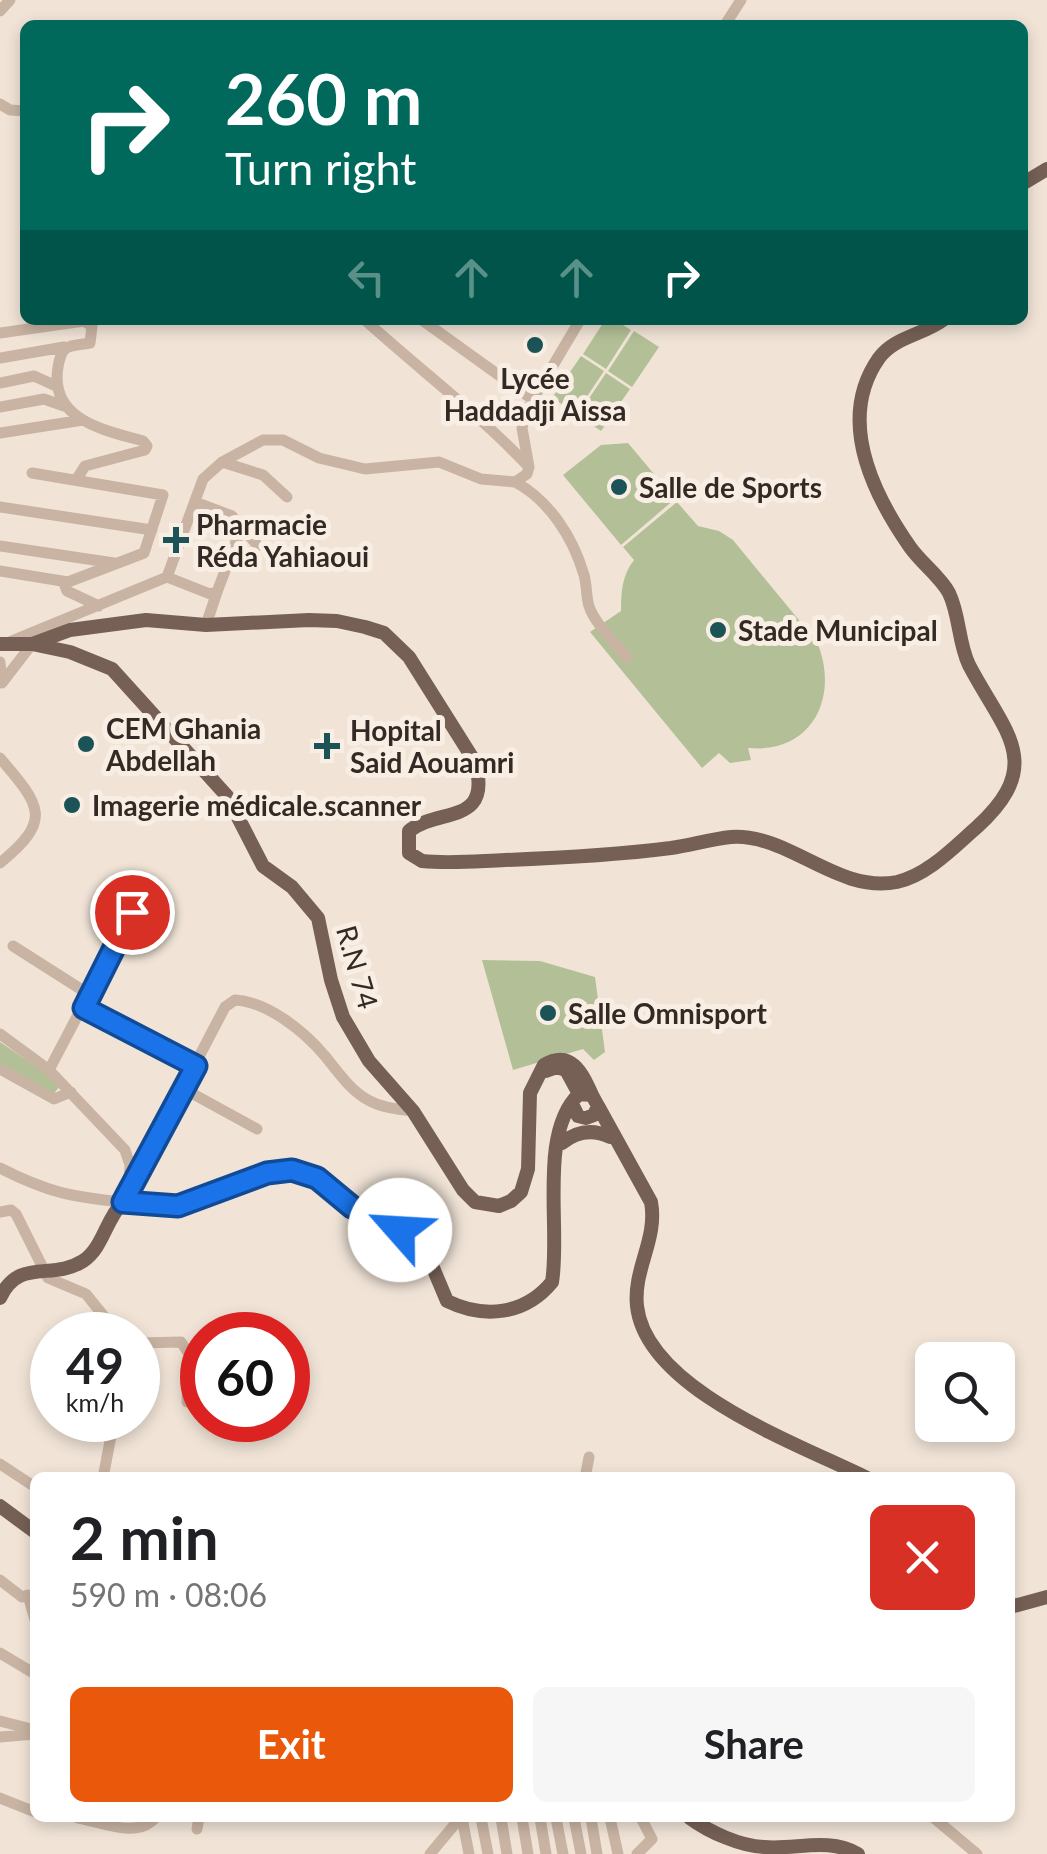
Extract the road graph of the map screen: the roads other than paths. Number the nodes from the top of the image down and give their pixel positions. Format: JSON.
{"nodes":[{"id":1,"x":10,"y":0,"type":"edge"},
{"id":2,"x":0,"y":11,"type":"edge"},
{"id":3,"x":59,"y":325,"type":"edge"},
{"id":4,"x":90,"y":325,"type":"edge"},
{"id":5,"x":371,"y":325,"type":"edge"},
{"id":6,"x":429,"y":325,"type":"edge"},
{"id":7,"x":577,"y":325,"type":"edge"},
{"id":8,"x":936,"y":325,"type":"edge"},
{"id":9,"x":0,"y":333,"type":"edge"},
{"id":10,"x":64,"y":348,"type":"junction"},
{"id":11,"x":0,"y":358,"type":"edge"},
{"id":12,"x":0,"y":382,"type":"edge"},
{"id":13,"x":56,"y":386,"type":"junction"},
{"id":14,"x":532,"y":399,"type":"junction"},
{"id":15,"x":0,"y":407,"type":"edge"},
{"id":16,"x":67,"y":408,"type":"junction"},
{"id":17,"x":83,"y":420,"type":"junction"},
{"id":18,"x":0,"y":433,"type":"edge"},
{"id":19,"x":222,"y":462,"type":"junction"},
{"id":20,"x":530,"y":467,"type":"junction"},
{"id":21,"x":32,"y":473,"type":"dead end"},
{"id":22,"x":76,"y":480,"type":"junction"},
{"id":23,"x":515,"y":482,"type":"junction"},
{"id":24,"x":287,"y":497,"type":"dead end"},
{"id":25,"x":195,"y":502,"type":"junction"},
{"id":26,"x":0,"y":507,"type":"edge"},
{"id":27,"x":242,"y":526,"type":"junction"},
{"id":28,"x":152,"y":530,"type":"junction"},
{"id":29,"x":0,"y":546,"type":"edge"},
{"id":30,"x":258,"y":546,"type":"dead end"},
{"id":31,"x":119,"y":564,"type":"junction"},
{"id":32,"x":0,"y":571,"type":"edge"},
{"id":33,"x":166,"y":577,"type":"junction"},
{"id":34,"x":68,"y":582,"type":"junction"},
{"id":35,"x":217,"y":592,"type":"junction"},
{"id":36,"x":98,"y":606,"type":"junction"},
{"id":37,"x":206,"y":625,"type":"junction"},
{"id":38,"x":2,"y":644,"type":"edge"},
{"id":39,"x":32,"y":644,"type":"junction"},
{"id":40,"x":627,"y":658,"type":"dead end"},
{"id":41,"x":0,"y":662,"type":"edge"},
{"id":42,"x":1,"y":684,"type":"edge"},
{"id":43,"x":0,"y":758,"type":"edge"},
{"id":44,"x":3,"y":860,"type":"edge"},
{"id":45,"x":132,"y":912,"type":"dead end"},
{"id":46,"x":14,"y":946,"type":"dead end"},
{"id":47,"x":90,"y":995,"type":"junction"},
{"id":48,"x":84,"y":1008,"type":"junction"},
{"id":49,"x":0,"y":1034,"type":"edge"},
{"id":50,"x":196,"y":1066,"type":"junction"},
{"id":51,"x":0,"y":1069,"type":"edge"},
{"id":52,"x":49,"y":1070,"type":"junction"},
{"id":53,"x":184,"y":1089,"type":"junction"},
{"id":54,"x":70,"y":1092,"type":"junction"},
{"id":55,"x":584,"y":1106,"type":"junction"},
{"id":56,"x":413,"y":1111,"type":"junction"},
{"id":57,"x":257,"y":1130,"type":"dead end"},
{"id":58,"x":615,"y":1142,"type":"junction"},
{"id":59,"x":560,"y":1148,"type":"junction"},
{"id":60,"x":0,"y":1168,"type":"edge"},
{"id":61,"x":123,"y":1202,"type":"junction"},
{"id":62,"x":0,"y":1212,"type":"edge"},
{"id":63,"x":44,"y":1271,"type":"junction"},
{"id":64,"x":0,"y":1298,"type":"edge"},
{"id":65,"x":101,"y":1312,"type":"edge"},
{"id":66,"x":110,"y":1442,"type":"edge"},
{"id":67,"x":589,"y":1457,"type":"dead end"},
{"id":68,"x":5,"y":1467,"type":"edge"},
{"id":69,"x":104,"y":1472,"type":"edge"},
{"id":70,"x":587,"y":1472,"type":"edge"},
{"id":71,"x":854,"y":1472,"type":"edge"},
{"id":72,"x":30,"y":1484,"type":"edge"},
{"id":73,"x":0,"y":1506,"type":"edge"},
{"id":74,"x":30,"y":1528,"type":"edge"},
{"id":75,"x":0,"y":1580,"type":"edge"},
{"id":76,"x":30,"y":1593,"type":"edge"},
{"id":77,"x":1047,"y":1597,"type":"edge"},
{"id":78,"x":1015,"y":1607,"type":"edge"},
{"id":79,"x":0,"y":1653,"type":"edge"},
{"id":80,"x":30,"y":1671,"type":"edge"},
{"id":81,"x":0,"y":1720,"type":"edge"},
{"id":82,"x":30,"y":1730,"type":"edge"},
{"id":83,"x":30,"y":1733,"type":"edge"},
{"id":84,"x":0,"y":1737,"type":"edge"},
{"id":85,"x":0,"y":1798,"type":"edge"},
{"id":86,"x":30,"y":1810,"type":"edge"},
{"id":87,"x":102,"y":1822,"type":"edge"},
{"id":88,"x":151,"y":1822,"type":"edge"},
{"id":89,"x":458,"y":1822,"type":"edge"},
{"id":90,"x":462,"y":1822,"type":"edge"},
{"id":91,"x":482,"y":1822,"type":"edge"},
{"id":92,"x":502,"y":1822,"type":"edge"},
{"id":93,"x":523,"y":1822,"type":"edge"},
{"id":94,"x":541,"y":1822,"type":"edge"},
{"id":95,"x":557,"y":1822,"type":"edge"},
{"id":96,"x":575,"y":1822,"type":"edge"},
{"id":97,"x":592,"y":1822,"type":"edge"},
{"id":98,"x":611,"y":1822,"type":"edge"},
{"id":99,"x":643,"y":1822,"type":"edge"},
{"id":100,"x":697,"y":1822,"type":"edge"},
{"id":101,"x":939,"y":1822,"type":"edge"},
{"id":102,"x":430,"y":1854,"type":"edge"},
{"id":103,"x":469,"y":1854,"type":"edge"},
{"id":104,"x":488,"y":1854,"type":"edge"},
{"id":105,"x":507,"y":1854,"type":"edge"},
{"id":106,"x":528,"y":1854,"type":"edge"},
{"id":107,"x":546,"y":1854,"type":"edge"},
{"id":108,"x":563,"y":1854,"type":"edge"},
{"id":109,"x":581,"y":1854,"type":"edge"},
{"id":110,"x":598,"y":1854,"type":"edge"},
{"id":111,"x":618,"y":1854,"type":"edge"},
{"id":112,"x":637,"y":1854,"type":"edge"},
{"id":113,"x":858,"y":1854,"type":"edge"},
{"id":114,"x":977,"y":1854,"type":"edge"}],
"edges":[{"from":1,"to":2,"type":"street"},
{"from":3,"to":9,"type":"street"},
{"from":4,"to":10,"type":"street"},
{"from":5,"to":20,"type":"street"},
{"from":6,"to":14,"type":"street"},
{"from":7,"to":14,"type":"street"},
{"from":8,"to":37,"type":"main road"},
{"from":10,"to":11,"type":"street"},
{"from":10,"to":13,"type":"street"},
{"from":12,"to":13,"type":"street"},
{"from":13,"to":16,"type":"street"},
{"from":14,"to":20,"type":"street"},
{"from":15,"to":16,"type":"street"},
{"from":16,"to":17,"type":"street"},
{"from":17,"to":18,"type":"street"},
{"from":17,"to":22,"type":"street"},
{"from":19,"to":23,"type":"street"},
{"from":19,"to":24,"type":"street"},
{"from":19,"to":25,"type":"street"},
{"from":20,"to":23,"type":"street"},
{"from":21,"to":22,"type":"street"},
{"from":22,"to":28,"type":"street"},
{"from":23,"to":40,"type":"street"},
{"from":25,"to":27,"type":"street"},
{"from":25,"to":33,"type":"street"},
{"from":26,"to":28,"type":"street"},
{"from":27,"to":30,"type":"street"},
{"from":27,"to":35,"type":"street"},
{"from":28,"to":31,"type":"street"},
{"from":29,"to":31,"type":"street"},
{"from":31,"to":34,"type":"street"},
{"from":32,"to":34,"type":"street"},
{"from":33,"to":35,"type":"street"},
{"from":33,"to":36,"type":"street"},
{"from":34,"to":36,"type":"street"},
{"from":35,"to":37,"type":"street"},
{"from":36,"to":38,"type":"street"},
{"from":37,"to":39,"type":"main road"},
{"from":38,"to":39,"type":"main road","name":"R.N 74"},
{"from":39,"to":42,"type":"street"},
{"from":39,"to":56,"type":"main road","name":"R.N 74"},
{"from":41,"to":42,"type":"street"},
{"from":43,"to":44,"type":"street"},
{"from":45,"to":47,"type":"street"},
{"from":46,"to":47,"type":"street"},
{"from":47,"to":48,"type":"street"},
{"from":48,"to":50,"type":"street"},
{"from":48,"to":52,"type":"street"},
{"from":49,"to":52,"type":"street"},
{"from":50,"to":53,"type":"street"},
{"from":50,"to":56,"type":"street"},
{"from":51,"to":54,"type":"street"},
{"from":52,"to":54,"type":"street"},
{"from":53,"to":57,"type":"street"},
{"from":53,"to":61,"type":"street"},
{"from":54,"to":61,"type":"street"},
{"from":55,"to":56,"type":"main road","name":"R.N 74"},
{"from":55,"to":58,"type":"main road","name":"R.N 74"},
{"from":55,"to":59,"type":"main road"},
{"from":58,"to":59,"type":"main road"},
{"from":58,"to":71,"type":"main road","name":"R.N 74"},
{"from":59,"to":61,"type":"main road"},
{"from":60,"to":61,"type":"street"},
{"from":61,"to":63,"type":"main road"},
{"from":62,"to":63,"type":"street"},
{"from":63,"to":64,"type":"main road"},
{"from":63,"to":65,"type":"street"},
{"from":66,"to":69,"type":"street"},
{"from":67,"to":70,"type":"street"},
{"from":68,"to":72,"type":"street"},
{"from":73,"to":74,"type":"main road"},
{"from":75,"to":76,"type":"street"},
{"from":77,"to":78,"type":"main road"},
{"from":79,"to":80,"type":"street"},
{"from":81,"to":82,"type":"street"},
{"from":83,"to":84,"type":"street"},
{"from":85,"to":86,"type":"street"},
{"from":87,"to":88,"type":"street"},
{"from":89,"to":102,"type":"street"},
{"from":90,"to":103,"type":"street"},
{"from":91,"to":104,"type":"street"},
{"from":92,"to":105,"type":"street"},
{"from":93,"to":106,"type":"street"},
{"from":94,"to":107,"type":"street"},
{"from":95,"to":108,"type":"street"},
{"from":96,"to":109,"type":"street"},
{"from":97,"to":110,"type":"street"},
{"from":98,"to":111,"type":"street"},
{"from":99,"to":112,"type":"street"},
{"from":100,"to":113,"type":"main road"},
{"from":101,"to":114,"type":"street"}]}
